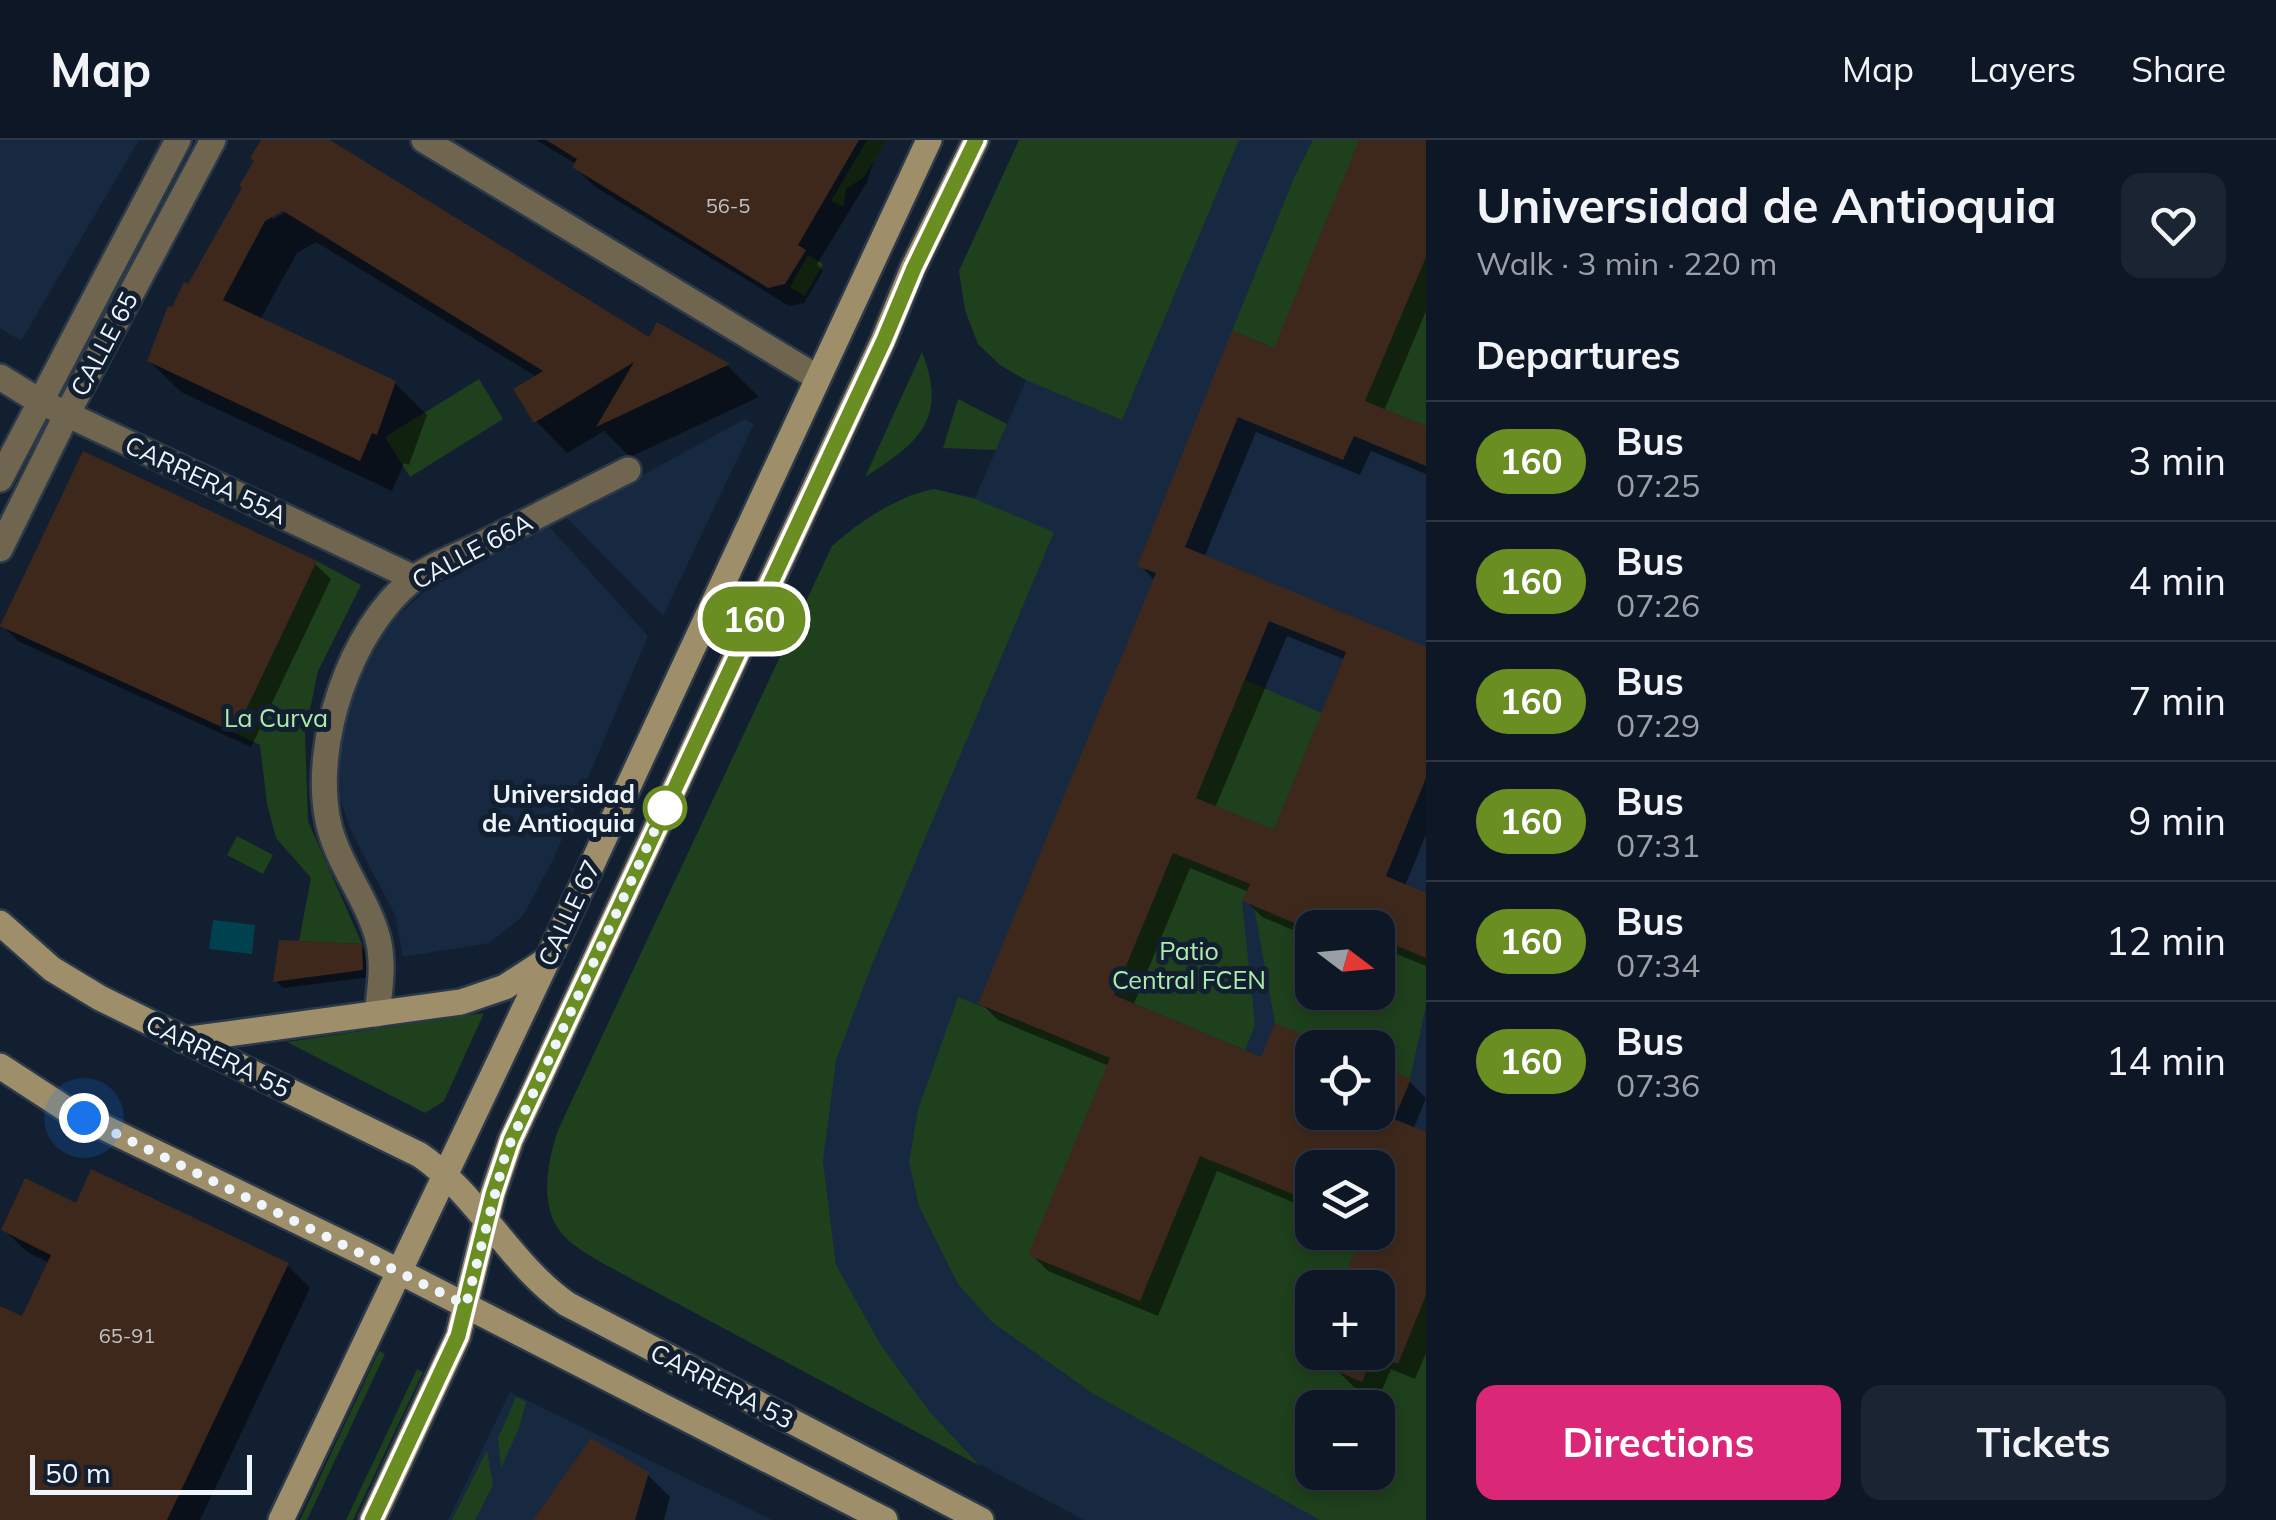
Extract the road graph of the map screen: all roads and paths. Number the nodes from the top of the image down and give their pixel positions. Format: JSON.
{"nodes":[{"id":1,"x":178,"y":140,"type":"edge"},
{"id":2,"x":213,"y":140,"type":"edge"},
{"id":3,"x":424,"y":140,"type":"edge"},
{"id":4,"x":929,"y":140,"type":"edge"},
{"id":5,"x":976,"y":140,"type":"edge"},
{"id":6,"x":0,"y":377,"type":"edge"},
{"id":7,"x":818,"y":378,"type":"junction"},
{"id":8,"x":39,"y":401,"type":"junction"},
{"id":9,"x":67,"y":414,"type":"junction"},
{"id":10,"x":628,"y":470,"type":"dead end"},
{"id":11,"x":0,"y":479,"type":"edge"},
{"id":12,"x":0,"y":549,"type":"edge"},
{"id":13,"x":414,"y":578,"type":"junction"},
{"id":14,"x":0,"y":923,"type":"edge"},
{"id":15,"x":548,"y":958,"type":"junction"},
{"id":16,"x":377,"y":1014,"type":"junction"},
{"id":17,"x":181,"y":1040,"type":"junction"},
{"id":18,"x":0,"y":1066,"type":"edge"},
{"id":19,"x":445,"y":1174,"type":"junction"},
{"id":20,"x":486,"y":1223,"type":"junction"},
{"id":21,"x":397,"y":1270,"type":"junction"},
{"id":22,"x":466,"y":1305,"type":"junction"},
{"id":23,"x":281,"y":1520,"type":"edge"},
{"id":24,"x":372,"y":1520,"type":"edge"},
{"id":25,"x":884,"y":1520,"type":"edge"},
{"id":26,"x":981,"y":1520,"type":"edge"}],
"edges":[{"from":1,"to":8,"type":"street","name":"CALLE 65"},
{"from":2,"to":9,"type":"street","name":"CALLE 65"},
{"from":3,"to":7,"type":"street"},
{"from":4,"to":7,"type":"main road","name":"CALLE 67"},
{"from":5,"to":20,"type":"main road","name":"CALLE 67"},
{"from":6,"to":8,"type":"street","name":"CARRERA 55A"},
{"from":7,"to":15,"type":"main road","name":"CALLE 67"},
{"from":8,"to":9,"type":"street","name":"CARRERA 55A"},
{"from":8,"to":11,"type":"street","name":"CALLE 65"},
{"from":9,"to":12,"type":"street","name":"CALLE 65"},
{"from":9,"to":13,"type":"street","name":"CARRERA 55A"},
{"from":10,"to":13,"type":"street","name":"CALLE 66A"},
{"from":13,"to":16,"type":"street","name":"CALLE 66A"},
{"from":14,"to":17,"type":"main road","name":"CARRERA 55"},
{"from":15,"to":16,"type":"main road"},
{"from":15,"to":19,"type":"main road","name":"CALLE 67"},
{"from":16,"to":17,"type":"main road"},
{"from":17,"to":19,"type":"main road","name":"CARRERA 55"},
{"from":18,"to":21,"type":"main road"},
{"from":19,"to":20,"type":"main road","name":"CARRERA 55"},
{"from":19,"to":21,"type":"main road","name":"CALLE 67"},
{"from":20,"to":22,"type":"main road","name":"CALLE 67"},
{"from":20,"to":26,"type":"main road","name":"CARRERA 53"},
{"from":21,"to":22,"type":"main road","name":"CARRERA 53"},
{"from":21,"to":23,"type":"main road","name":"CALLE 67"},
{"from":22,"to":24,"type":"main road","name":"CALLE 67"},
{"from":22,"to":25,"type":"main road","name":"CARRERA 53"}]}
